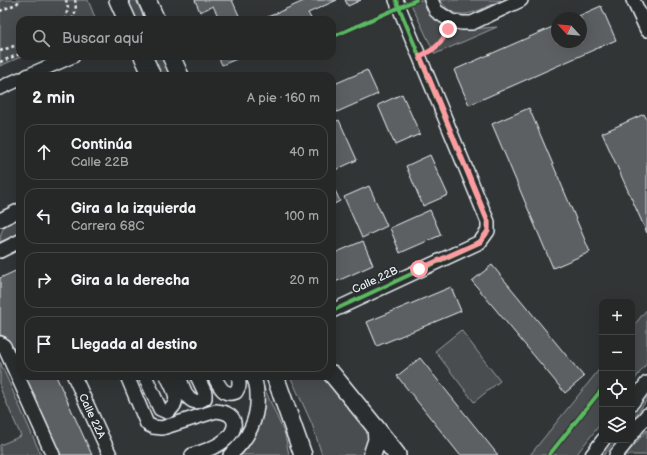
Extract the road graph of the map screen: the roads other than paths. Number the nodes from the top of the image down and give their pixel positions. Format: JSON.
{"nodes":[{"id":1,"x":118,"y":0,"type":"edge"},
{"id":2,"x":147,"y":0,"type":"edge"},
{"id":3,"x":396,"y":0,"type":"edge"},
{"id":4,"x":430,"y":0,"type":"edge"},
{"id":5,"x":521,"y":0,"type":"edge"},
{"id":6,"x":633,"y":0,"type":"edge"},
{"id":7,"x":125,"y":16,"type":"edge"},
{"id":8,"x":154,"y":16,"type":"edge"},
{"id":9,"x":647,"y":30,"type":"edge"},
{"id":10,"x":64,"y":60,"type":"edge"},
{"id":11,"x":145,"y":60,"type":"edge"},
{"id":12,"x":173,"y":60,"type":"edge"},
{"id":13,"x":36,"y":72,"type":"edge"},
{"id":14,"x":150,"y":72,"type":"edge"},
{"id":15,"x":178,"y":72,"type":"edge"},
{"id":16,"x":16,"y":81,"type":"edge"},
{"id":17,"x":0,"y":88,"type":"edge"},
{"id":18,"x":16,"y":212,"type":"edge"},
{"id":19,"x":1,"y":220,"type":"edge"},
{"id":20,"x":16,"y":243,"type":"edge"},
{"id":21,"x":0,"y":250,"type":"edge"},
{"id":22,"x":336,"y":309,"type":"edge"},
{"id":23,"x":2,"y":345,"type":"edge"},
{"id":24,"x":16,"y":375,"type":"edge"},
{"id":25,"x":336,"y":379,"type":"edge"},
{"id":26,"x":18,"y":380,"type":"edge"},
{"id":27,"x":76,"y":380,"type":"edge"},
{"id":28,"x":128,"y":380,"type":"edge"},
{"id":29,"x":147,"y":380,"type":"edge"},
{"id":30,"x":169,"y":380,"type":"edge"},
{"id":31,"x":181,"y":380,"type":"edge"},
{"id":32,"x":200,"y":380,"type":"edge"},
{"id":33,"x":216,"y":380,"type":"edge"},
{"id":34,"x":239,"y":380,"type":"edge"},
{"id":35,"x":253,"y":380,"type":"edge"},
{"id":36,"x":276,"y":380,"type":"edge"},
{"id":37,"x":647,"y":383,"type":"edge"},
{"id":38,"x":635,"y":399,"type":"edge"},
{"id":39,"x":647,"y":415,"type":"edge"},
{"id":40,"x":376,"y":428,"type":"junction"},
{"id":41,"x":635,"y":430,"type":"edge"},
{"id":42,"x":601,"y":443,"type":"edge"},
{"id":43,"x":626,"y":443,"type":"edge"},
{"id":44,"x":53,"y":455,"type":"edge"},
{"id":45,"x":110,"y":455,"type":"edge"},
{"id":46,"x":192,"y":455,"type":"edge"},
{"id":47,"x":230,"y":455,"type":"edge"},
{"id":48,"x":303,"y":455,"type":"edge"},
{"id":49,"x":372,"y":455,"type":"edge"},
{"id":50,"x":397,"y":455,"type":"edge"},
{"id":51,"x":592,"y":455,"type":"edge"},
{"id":52,"x":616,"y":455,"type":"edge"}],
"edges":[{"from":1,"to":7,"type":"main road"},
{"from":2,"to":8,"type":"main road"},
{"from":3,"to":22,"type":"street","name":"Calle 22B"},
{"from":4,"to":5,"type":"street"},
{"from":6,"to":9,"type":"street"},
{"from":10,"to":13,"type":"street"},
{"from":11,"to":14,"type":"main road"},
{"from":12,"to":15,"type":"main road"},
{"from":16,"to":17,"type":"street"},
{"from":18,"to":19,"type":"street"},
{"from":20,"to":21,"type":"street"},
{"from":23,"to":24,"type":"street"},
{"from":25,"to":40,"type":"main road"},
{"from":26,"to":44,"type":"street"},
{"from":27,"to":45,"type":"street","name":"Calle 22A"},
{"from":28,"to":46,"type":"street"},
{"from":29,"to":30,"type":"street"},
{"from":31,"to":32,"type":"street"},
{"from":33,"to":34,"type":"street"},
{"from":35,"to":47,"type":"street"},
{"from":36,"to":48,"type":"main road"},
{"from":37,"to":38,"type":"street"},
{"from":39,"to":41,"type":"street"},
{"from":40,"to":49,"type":"main road"},
{"from":40,"to":50,"type":"main road"},
{"from":42,"to":51,"type":"street"},
{"from":43,"to":52,"type":"street"}]}
